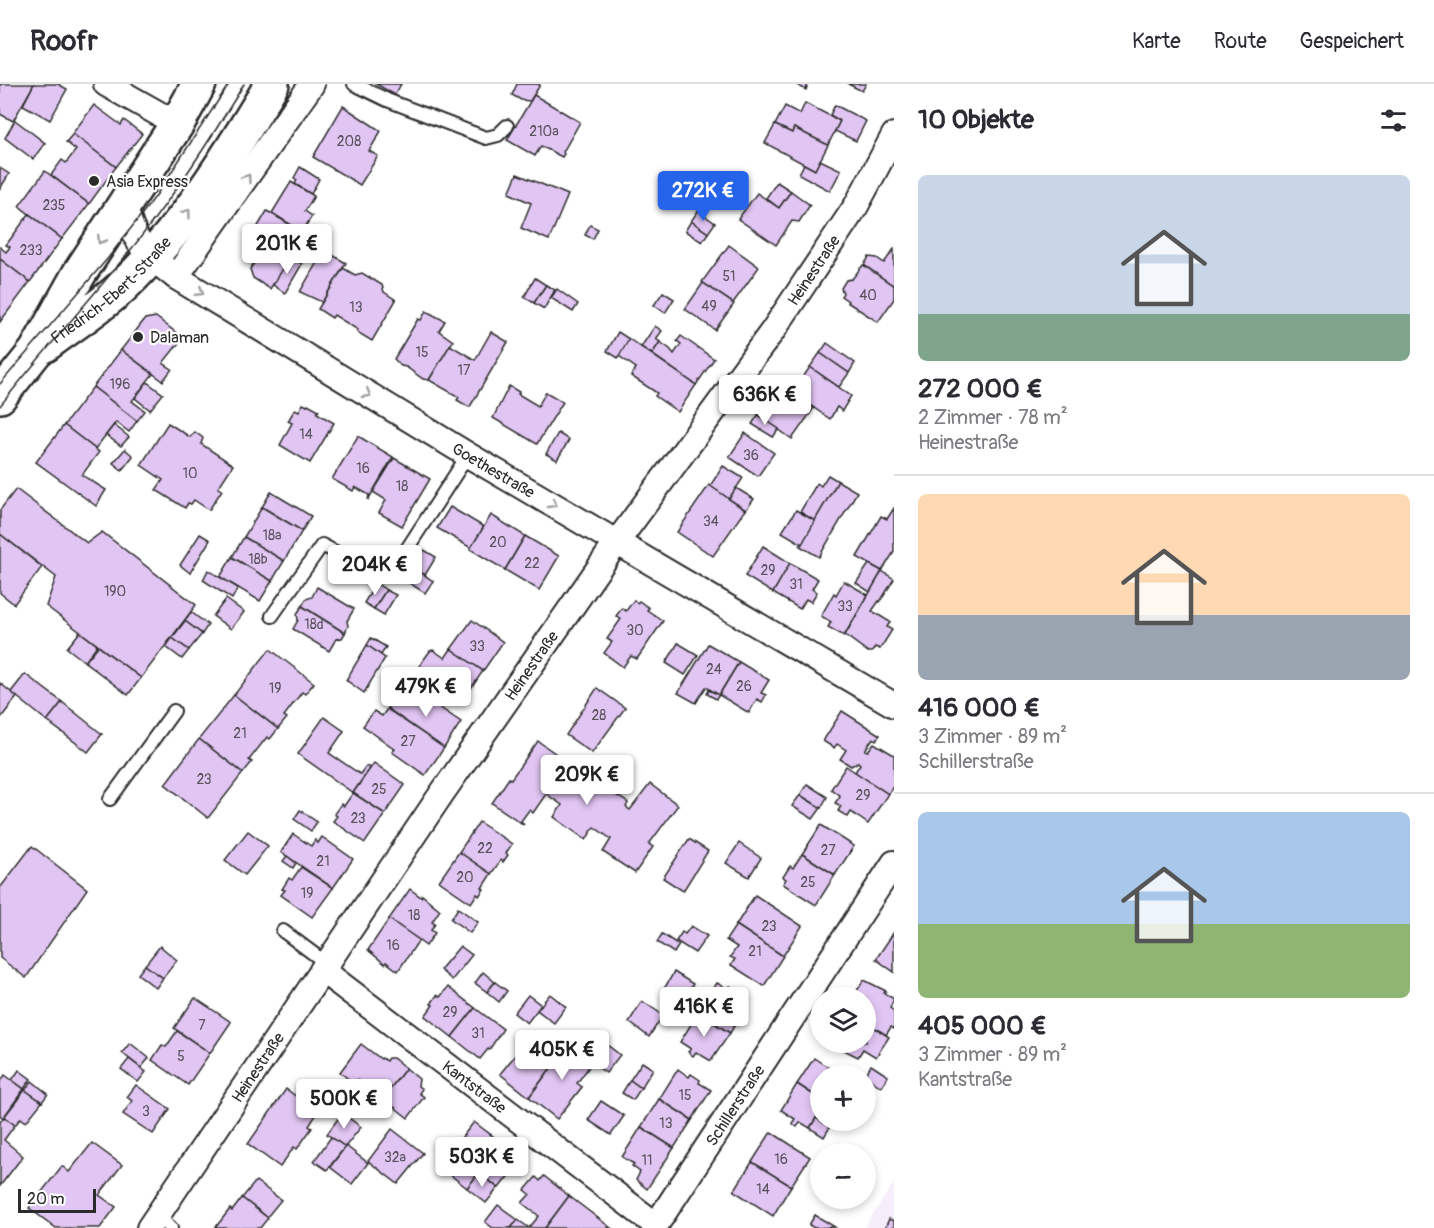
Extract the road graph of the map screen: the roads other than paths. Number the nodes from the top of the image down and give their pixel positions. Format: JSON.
{"nodes":[{"id":1,"x":106,"y":84,"type":"edge"},
{"id":2,"x":199,"y":84,"type":"edge"},
{"id":3,"x":272,"y":84,"type":"edge"},
{"id":4,"x":312,"y":84,"type":"edge"},
{"id":5,"x":354,"y":84,"type":"edge"},
{"id":6,"x":177,"y":124,"type":"junction"},
{"id":7,"x":507,"y":126,"type":"dead end"},
{"id":8,"x":894,"y":135,"type":"edge"},
{"id":9,"x":124,"y":204,"type":"junction"},
{"id":10,"x":163,"y":268,"type":"junction"},
{"id":11,"x":36,"y":351,"type":"junction"},
{"id":12,"x":0,"y":396,"type":"edge"},
{"id":13,"x":468,"y":455,"type":"junction"},
{"id":14,"x":617,"y":542,"type":"junction"},
{"id":15,"x":272,"y":616,"type":"dead end"},
{"id":16,"x":894,"y":705,"type":"edge"},
{"id":17,"x":174,"y":711,"type":"dead end"},
{"id":18,"x":110,"y":799,"type":"dead end"},
{"id":19,"x":894,"y":863,"type":"edge"},
{"id":20,"x":283,"y":931,"type":"dead end"},
{"id":21,"x":324,"y":967,"type":"junction"},
{"id":22,"x":159,"y":1224,"type":"edge"},
{"id":23,"x":655,"y":1226,"type":"edge"}],
"edges":[{"from":1,"to":6,"type":"street"},
{"from":2,"to":6,"type":"main road","name":"Friedrich-Ebert-Straße"},
{"from":10,"to":3,"type":"main road","name":"Friedrich-Ebert-Straße","one_way":true},
{"from":10,"to":4,"type":"street","one_way":true},
{"from":5,"to":7,"type":"lane"},
{"from":6,"to":9,"type":"main road","name":"Friedrich-Ebert-Straße"},
{"from":8,"to":14,"type":"street","name":"Heinestraße"},
{"from":9,"to":10,"type":"street","name":"Goethestraße"},
{"from":9,"to":11,"type":"main road","name":"Friedrich-Ebert-Straße","one_way":true},
{"from":10,"to":11,"type":"main road","name":"Friedrich-Ebert-Straße"},
{"from":10,"to":13,"type":"street","name":"Goethestraße","one_way":true},
{"from":11,"to":12,"type":"main road"},
{"from":13,"to":14,"type":"street","name":"Goethestraße","one_way":true},
{"from":13,"to":15,"type":"lane"},
{"from":14,"to":16,"type":"street","name":"Goethestraße"},
{"from":14,"to":21,"type":"street","name":"Heinestraße"},
{"from":17,"to":18,"type":"lane"},
{"from":19,"to":23,"type":"street","name":"Schillerstraße"},
{"from":20,"to":21,"type":"lane"},
{"from":21,"to":22,"type":"street","name":"Heinestraße"},
{"from":21,"to":23,"type":"street","name":"Kantstraße"}]}
